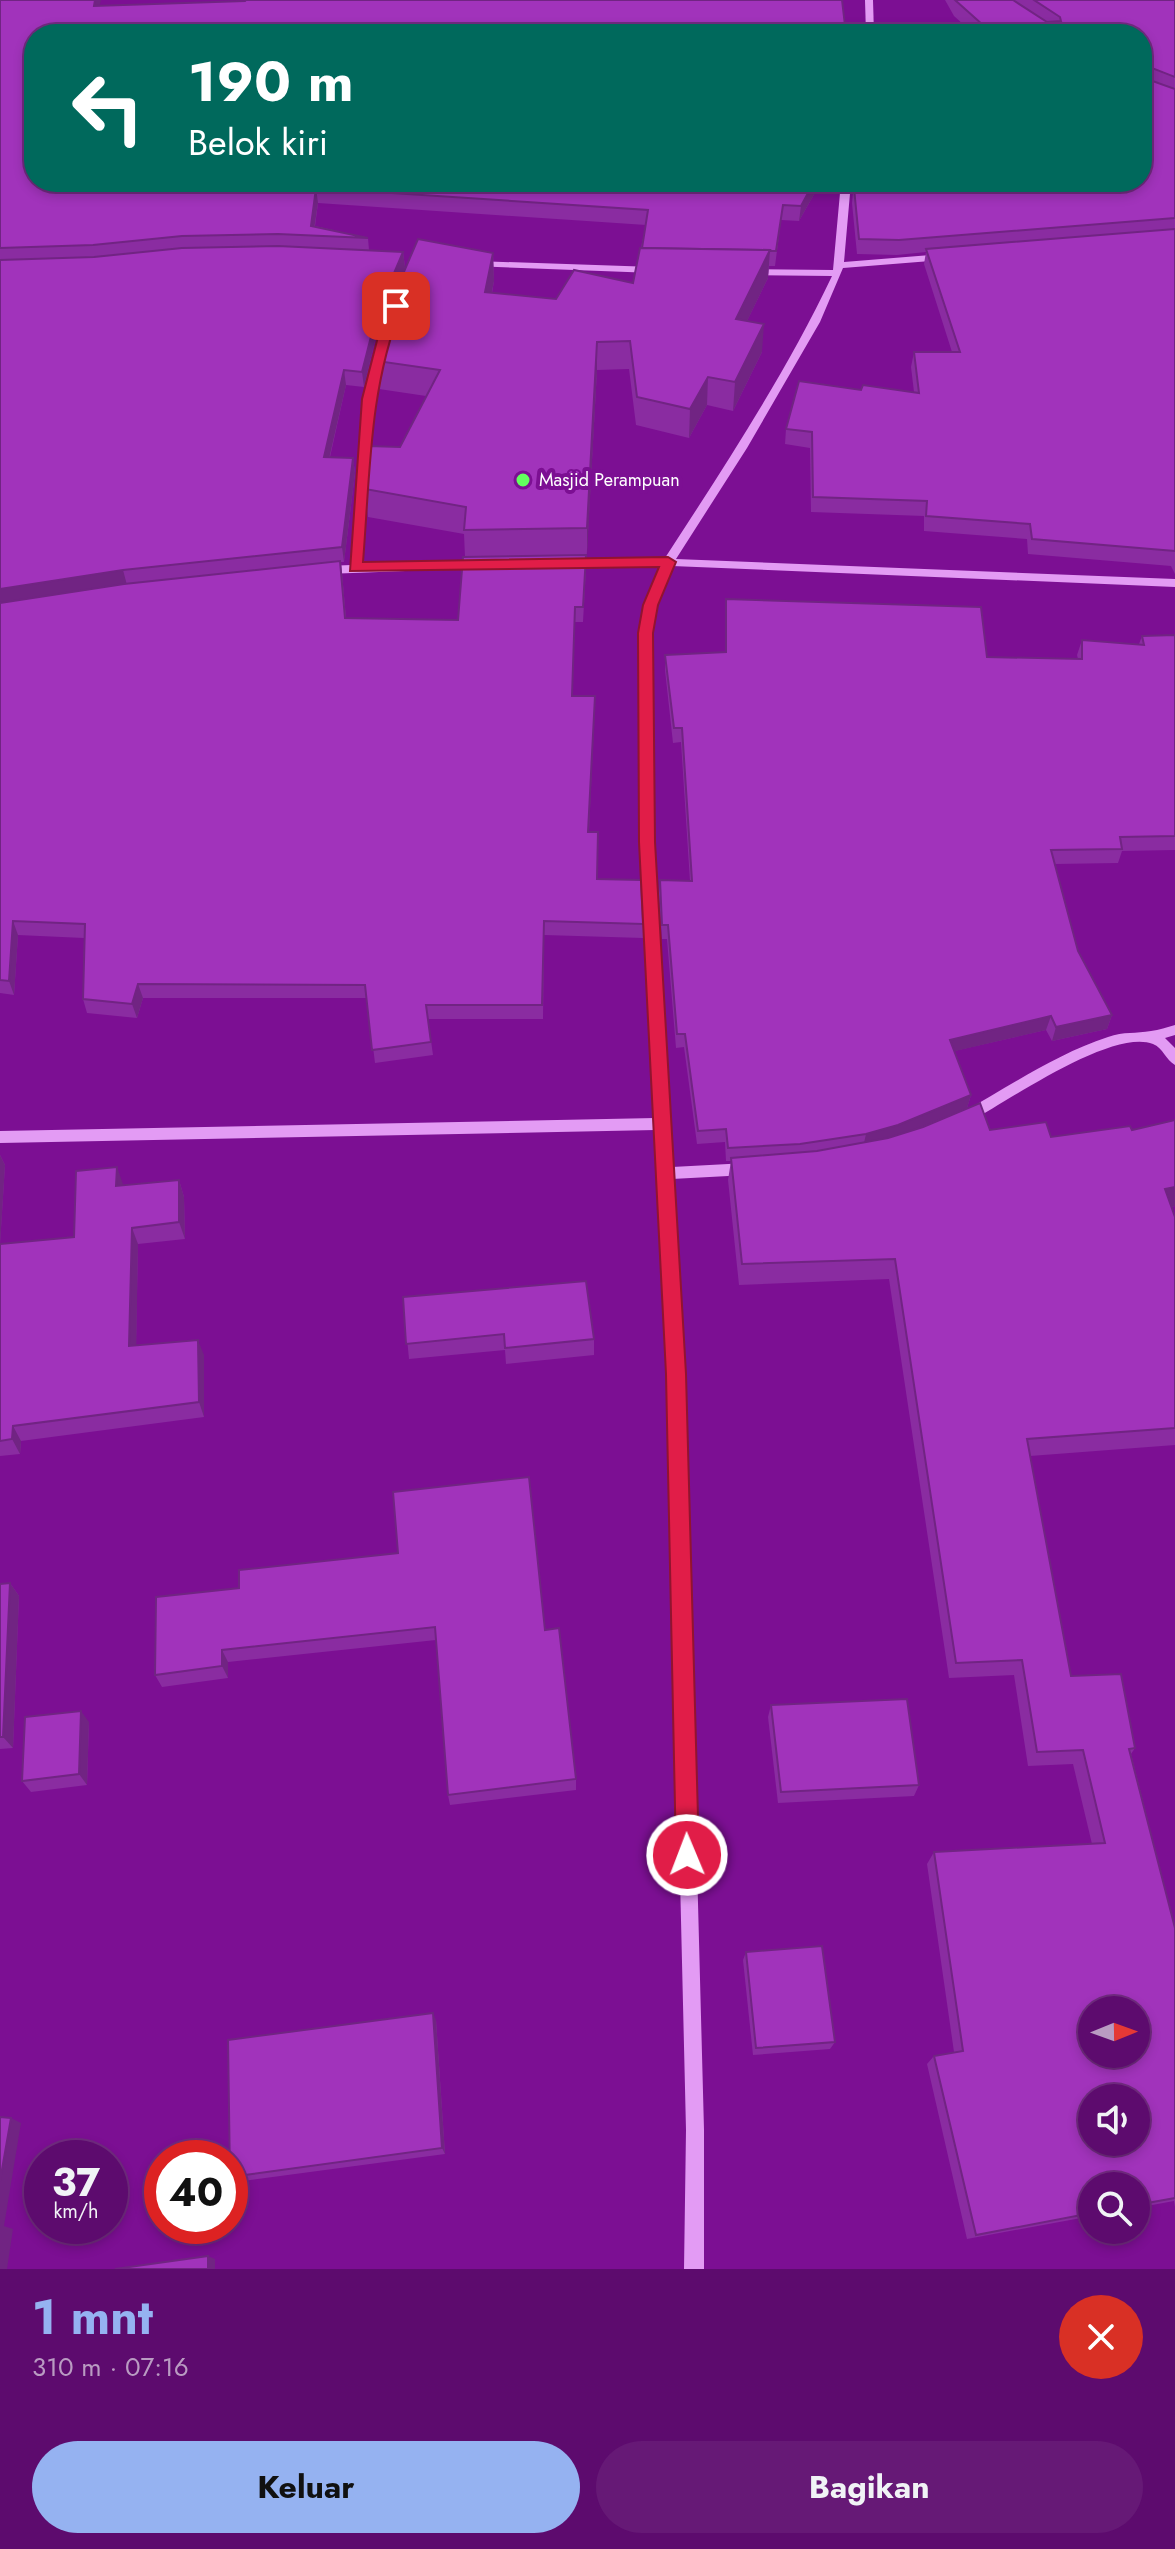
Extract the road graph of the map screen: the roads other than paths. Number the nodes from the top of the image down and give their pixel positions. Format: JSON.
{"nodes":[{"id":1,"x":869,"y":0,"type":"edge"},
{"id":2,"x":870,"y":24,"type":"edge"},
{"id":3,"x":845,"y":192,"type":"edge"},
{"id":4,"x":962,"y":256,"type":"edge"},
{"id":5,"x":461,"y":263,"type":"edge"},
{"id":6,"x":839,"y":269,"type":"junction"},
{"id":7,"x":665,"y":270,"type":"edge"},
{"id":8,"x":744,"y":272,"type":"edge"},
{"id":9,"x":386,"y":329,"type":"edge"},
{"id":10,"x":668,"y":562,"type":"junction"},
{"id":11,"x":552,"y":564,"type":"edge"},
{"id":12,"x":493,"y":565,"type":"edge"},
{"id":13,"x":356,"y":567,"type":"junction"},
{"id":14,"x":312,"y":572,"type":"edge"},
{"id":15,"x":1174,"y":583,"type":"edge"},
{"id":16,"x":1175,"y":1030,"type":"edge"},
{"id":17,"x":1150,"y":1037,"type":"junction"},
{"id":18,"x":1175,"y":1059,"type":"edge"},
{"id":19,"x":954,"y":1123,"type":"edge"},
{"id":20,"x":664,"y":1124,"type":"junction"},
{"id":21,"x":0,"y":1137,"type":"edge"},
{"id":22,"x":765,"y":1168,"type":"edge"},
{"id":23,"x":664,"y":1173,"type":"junction"},
{"id":24,"x":694,"y":2269,"type":"edge"}],
"edges":[{"from":1,"to":2,"type":"street"},
{"from":3,"to":6,"type":"street"},
{"from":4,"to":6,"type":"street"},
{"from":5,"to":7,"type":"street"},
{"from":6,"to":8,"type":"street"},
{"from":6,"to":10,"type":"street"},
{"from":9,"to":13,"type":"street"},
{"from":10,"to":11,"type":"street"},
{"from":10,"to":15,"type":"street"},
{"from":10,"to":20,"type":"street"},
{"from":12,"to":13,"type":"street"},
{"from":13,"to":14,"type":"street"},
{"from":16,"to":17,"type":"street"},
{"from":17,"to":18,"type":"street"},
{"from":17,"to":19,"type":"street"},
{"from":20,"to":21,"type":"street"},
{"from":20,"to":23,"type":"street"},
{"from":22,"to":23,"type":"street"},
{"from":23,"to":24,"type":"street"}]}
